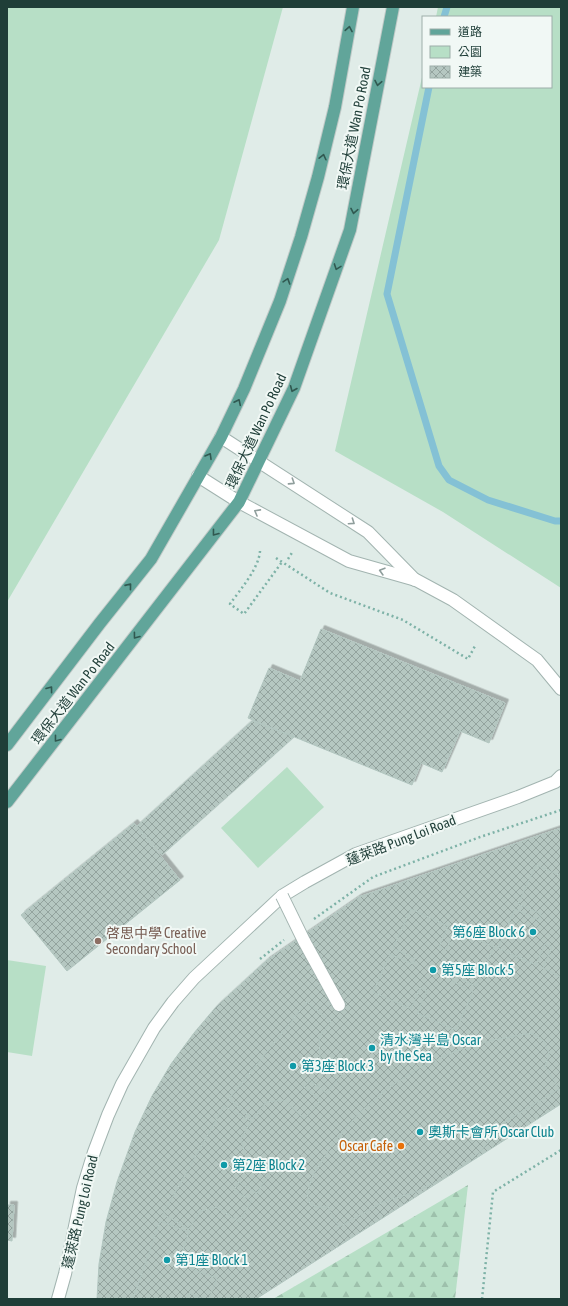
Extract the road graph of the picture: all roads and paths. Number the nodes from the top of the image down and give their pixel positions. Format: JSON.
{"nodes":[{"id":1,"x":353,"y":7,"type":"edge"},
{"id":2,"x":393,"y":7,"type":"edge"},
{"id":3,"x":221,"y":437,"type":"junction"},
{"id":4,"x":259,"y":461,"type":"junction"},
{"id":5,"x":198,"y":476,"type":"junction"},
{"id":6,"x":240,"y":502,"type":"junction"},
{"id":7,"x":260,"y":551,"type":"dead end"},
{"id":8,"x":293,"y":551,"type":"dead end"},
{"id":9,"x":276,"y":558,"type":"dead end"},
{"id":10,"x":288,"y":559,"type":"dead end"},
{"id":11,"x":282,"y":562,"type":"junction"},
{"id":12,"x":416,"y":580,"type":"junction"},
{"id":13,"x":475,"y":646,"type":"dead end"},
{"id":14,"x":561,"y":689,"type":"edge"},
{"id":15,"x":7,"y":745,"type":"edge"},
{"id":16,"x":561,"y":776,"type":"edge"},
{"id":17,"x":7,"y":802,"type":"edge"},
{"id":18,"x":561,"y":810,"type":"edge"},
{"id":19,"x":282,"y":896,"type":"junction"},
{"id":20,"x":309,"y":922,"type":"dead end"},
{"id":21,"x":284,"y":940,"type":"dead end"},
{"id":22,"x":260,"y":959,"type":"dead end"},
{"id":23,"x":339,"y":1005,"type":"dead end"},
{"id":24,"x":561,"y":1150,"type":"edge"},
{"id":25,"x":58,"y":1299,"type":"edge"},
{"id":26,"x":482,"y":1299,"type":"edge"}],
"edges":[{"from":3,"to":1,"type":"main road","name":"環保大道 Wan Po Road","one_way":true},
{"from":2,"to":4,"type":"main road","name":"環保大道 Wan Po Road","one_way":true},
{"from":3,"to":4,"type":"street"},
{"from":5,"to":3,"type":"main road","name":"環保大道 Wan Po Road","one_way":true},
{"from":4,"to":6,"type":"main road","name":"環保大道 Wan Po Road"},
{"from":4,"to":12,"type":"street","one_way":true},
{"from":5,"to":6,"type":"street"},
{"from":15,"to":5,"type":"main road","name":"環保大道 Wan Po Road","one_way":true},
{"from":12,"to":6,"type":"street","one_way":true},
{"from":6,"to":17,"type":"main road","name":"環保大道 Wan Po Road","one_way":true},
{"from":7,"to":11,"type":"path"},
{"from":8,"to":10,"type":"path"},
{"from":9,"to":11,"type":"path"},
{"from":11,"to":13,"type":"path"},
{"from":12,"to":14,"type":"street"},
{"from":16,"to":19,"type":"street","name":"蓬萊路 Pung Loi Road"},
{"from":18,"to":20,"type":"path"},
{"from":19,"to":23,"type":"street","bridge":true},
{"from":19,"to":25,"type":"street","name":"蓬萊路 Pung Loi Road"},
{"from":21,"to":22,"type":"path"},
{"from":24,"to":26,"type":"path"}]}
